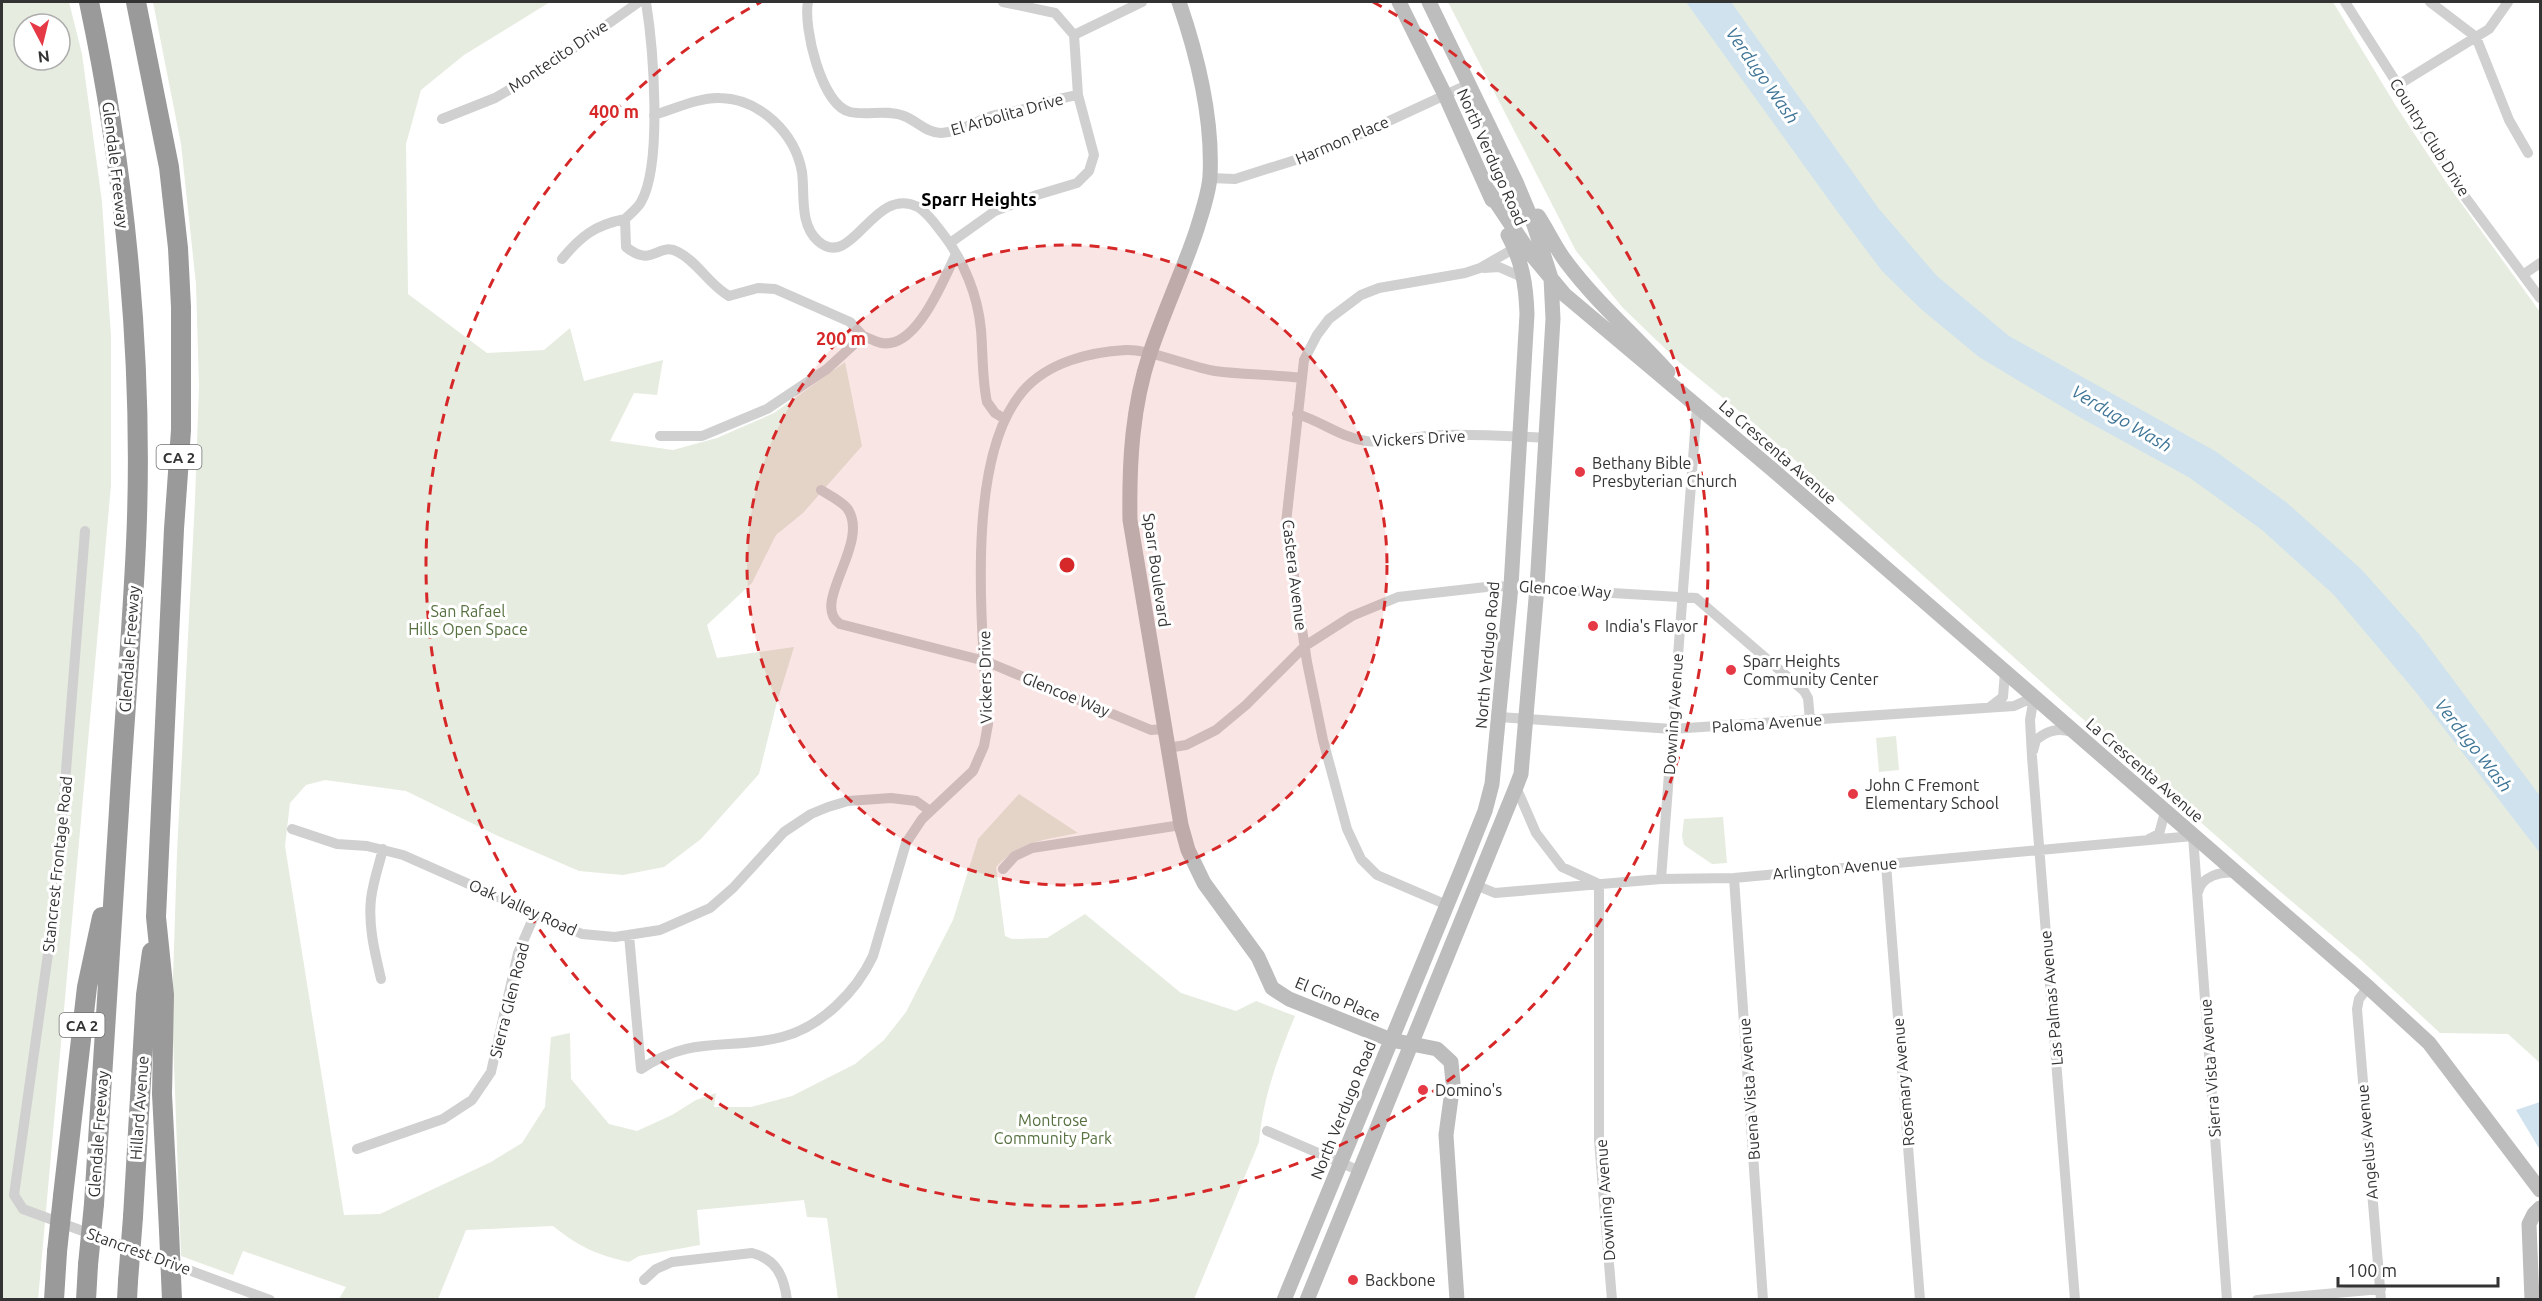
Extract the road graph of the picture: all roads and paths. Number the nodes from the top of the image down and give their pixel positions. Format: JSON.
{"nodes":[{"id":1,"x":89,"y":2,"type":"edge"},
{"id":2,"x":136,"y":2,"type":"edge"},
{"id":3,"x":639,"y":2,"type":"edge"},
{"id":4,"x":646,"y":2,"type":"edge"},
{"id":5,"x":808,"y":2,"type":"edge"},
{"id":6,"x":1003,"y":2,"type":"edge"},
{"id":7,"x":1142,"y":2,"type":"edge"},
{"id":8,"x":1179,"y":2,"type":"edge"},
{"id":9,"x":1399,"y":2,"type":"edge"},
{"id":10,"x":1429,"y":2,"type":"edge"},
{"id":11,"x":2345,"y":2,"type":"edge"},
{"id":12,"x":2430,"y":2,"type":"edge"},
{"id":13,"x":2508,"y":2,"type":"edge"},
{"id":14,"x":1074,"y":34,"type":"junction"},
{"id":15,"x":2476,"y":37,"type":"junction"},
{"id":16,"x":1469,"y":84,"type":"junction"},
{"id":17,"x":2398,"y":85,"type":"junction"},
{"id":18,"x":1078,"y":95,"type":"junction"},
{"id":19,"x":1445,"y":95,"type":"junction"},
{"id":20,"x":654,"y":115,"type":"junction"},
{"id":21,"x":442,"y":119,"type":"dead end"},
{"id":22,"x":2528,"y":153,"type":"dead end"},
{"id":23,"x":1210,"y":178,"type":"junction"},
{"id":24,"x":1516,"y":182,"type":"junction"},
{"id":25,"x":1488,"y":190,"type":"junction"},
{"id":26,"x":625,"y":219,"type":"junction"},
{"id":27,"x":950,"y":243,"type":"junction"},
{"id":28,"x":1515,"y":248,"type":"junction"},
{"id":29,"x":956,"y":254,"type":"junction"},
{"id":30,"x":562,"y":259,"type":"dead end"},
{"id":31,"x":2541,"y":263,"type":"edge"},
{"id":32,"x":1480,"y":268,"type":"junction"},
{"id":33,"x":2524,"y":274,"type":"junction"},
{"id":34,"x":1524,"y":278,"type":"junction"},
{"id":35,"x":1551,"y":278,"type":"junction"},
{"id":36,"x":2541,"y":298,"type":"edge"},
{"id":37,"x":863,"y":336,"type":"junction"},
{"id":38,"x":1149,"y":354,"type":"junction"},
{"id":39,"x":1301,"y":378,"type":"junction"},
{"id":40,"x":1697,"y":406,"type":"junction"},
{"id":41,"x":1297,"y":414,"type":"junction"},
{"id":42,"x":1005,"y":419,"type":"junction"},
{"id":43,"x":660,"y":436,"type":"dead end"},
{"id":44,"x":1520,"y":436,"type":"junction"},
{"id":45,"x":1546,"y":438,"type":"junction"},
{"id":46,"x":821,"y":490,"type":"dead end"},
{"id":47,"x":85,"y":531,"type":"dead end"},
{"id":48,"x":1511,"y":586,"type":"junction"},
{"id":49,"x":1537,"y":587,"type":"junction"},
{"id":50,"x":1682,"y":597,"type":"junction"},
{"id":51,"x":1305,"y":646,"type":"junction"},
{"id":52,"x":985,"y":661,"type":"junction"},
{"id":53,"x":2006,"y":672,"type":"junction"},
{"id":54,"x":2034,"y":697,"type":"junction"},
{"id":55,"x":1989,"y":708,"type":"junction"},
{"id":56,"x":1499,"y":717,"type":"junction"},
{"id":57,"x":1527,"y":719,"type":"junction"},
{"id":58,"x":1809,"y":720,"type":"junction"},
{"id":59,"x":1164,"y":729,"type":"junction"},
{"id":60,"x":1672,"y":729,"type":"junction"},
{"id":61,"x":2075,"y":733,"type":"junction"},
{"id":62,"x":1167,"y":748,"type":"junction"},
{"id":63,"x":2032,"y":757,"type":"junction"},
{"id":64,"x":1516,"y":787,"type":"junction"},
{"id":65,"x":930,"y":811,"type":"junction"},
{"id":66,"x":2165,"y":812,"type":"junction"},
{"id":67,"x":1181,"y":825,"type":"junction"},
{"id":68,"x":292,"y":829,"type":"dead end"},
{"id":69,"x":2193,"y":836,"type":"junction"},
{"id":70,"x":2149,"y":839,"type":"junction"},
{"id":71,"x":383,"y":849,"type":"junction"},
{"id":72,"x":2039,"y":849,"type":"junction"},
{"id":73,"x":116,"y":856,"type":"junction"},
{"id":74,"x":1886,"y":864,"type":"junction"},
{"id":75,"x":1003,"y":869,"type":"dead end"},
{"id":76,"x":2236,"y":873,"type":"junction"},
{"id":77,"x":1734,"y":878,"type":"junction"},
{"id":78,"x":1660,"y":879,"type":"junction"},
{"id":79,"x":1599,"y":884,"type":"junction"},
{"id":80,"x":1478,"y":885,"type":"junction"},
{"id":81,"x":2197,"y":896,"type":"junction"},
{"id":82,"x":1447,"y":905,"type":"junction"},
{"id":83,"x":535,"y":914,"type":"junction"},
{"id":84,"x":156,"y":917,"type":"junction"},
{"id":85,"x":629,"y":935,"type":"junction"},
{"id":86,"x":381,"y":979,"type":"dead end"},
{"id":87,"x":2368,"y":987,"type":"junction"},
{"id":88,"x":1272,"y":988,"type":"joint"},
{"id":89,"x":1391,"y":1040,"type":"junction"},
{"id":90,"x":1412,"y":1042,"type":"junction"},
{"id":91,"x":1267,"y":1131,"type":"dead end"},
{"id":92,"x":357,"y":1149,"type":"dead end"},
{"id":93,"x":1341,"y":1162,"type":"junction"},
{"id":94,"x":1360,"y":1172,"type":"junction"},
{"id":95,"x":2541,"y":1190,"type":"edge"},
{"id":96,"x":14,"y":1195,"type":"joint"},
{"id":97,"x":2541,"y":1208,"type":"edge"},
{"id":98,"x":644,"y":1280,"type":"dead end"},
{"id":99,"x":128,"y":1290,"type":"edge"},
{"id":100,"x":2381,"y":1294,"type":"edge"},
{"id":101,"x":54,"y":1299,"type":"edge"},
{"id":102,"x":86,"y":1299,"type":"edge"},
{"id":103,"x":172,"y":1299,"type":"edge"},
{"id":104,"x":270,"y":1299,"type":"edge"},
{"id":105,"x":787,"y":1299,"type":"edge"},
{"id":106,"x":1284,"y":1299,"type":"edge"},
{"id":107,"x":1307,"y":1299,"type":"edge"},
{"id":108,"x":1457,"y":1299,"type":"edge"},
{"id":109,"x":1612,"y":1299,"type":"edge"},
{"id":110,"x":1763,"y":1299,"type":"edge"},
{"id":111,"x":1920,"y":1299,"type":"edge"},
{"id":112,"x":2075,"y":1299,"type":"edge"},
{"id":113,"x":2228,"y":1299,"type":"edge"},
{"id":114,"x":2257,"y":1299,"type":"edge"},
{"id":115,"x":2532,"y":1299,"type":"edge"}],
"edges":[{"from":1,"to":73,"type":"highway","name":"Glendale Freeway","number":"CA 2"},
{"from":2,"to":84,"type":"highway","number":"CA 2"},
{"from":3,"to":21,"type":"street","name":"Montecito Drive"},
{"from":4,"to":20,"type":"street"},
{"from":5,"to":18,"type":"street","name":"El Arbolita Drive"},
{"from":6,"to":14,"type":"street"},
{"from":7,"to":14,"type":"street"},
{"from":8,"to":23,"type":"main road","name":"Sparr Boulevard"},
{"from":9,"to":19,"type":"main road","name":"North Verdugo Road"},
{"from":10,"to":16,"type":"main road","name":"North Verdugo Road"},
{"from":11,"to":17,"type":"street","name":"Country Club Drive"},
{"from":12,"to":15,"type":"street"},
{"from":13,"to":15,"type":"street"},
{"from":14,"to":18,"type":"street"},
{"from":15,"to":17,"type":"street"},
{"from":15,"to":22,"type":"street"},
{"from":16,"to":19,"type":"street","name":"Harmon Place"},
{"from":16,"to":24,"type":"main road","name":"North Verdugo Road"},
{"from":17,"to":33,"type":"street","name":"Country Club Drive"},
{"from":18,"to":27,"type":"street"},
{"from":19,"to":23,"type":"street","name":"Harmon Place"},
{"from":19,"to":25,"type":"main road","name":"North Verdugo Road"},
{"from":20,"to":26,"type":"street"},
{"from":20,"to":27,"type":"street"},
{"from":23,"to":38,"type":"main road","name":"Sparr Boulevard"},
{"from":24,"to":35,"type":"main road","name":"North Verdugo Road"},
{"from":24,"to":40,"type":"main road","name":"La Crescenta Avenue"},
{"from":25,"to":28,"type":"main road","name":"North Verdugo Road"},
{"from":25,"to":35,"type":"main road","name":"La Crescenta Avenue"},
{"from":26,"to":30,"type":"street"},
{"from":26,"to":37,"type":"street"},
{"from":27,"to":29,"type":"street"},
{"from":28,"to":32,"type":"street","name":"Castera Avenue"},
{"from":28,"to":34,"type":"main road","name":"North Verdugo Road"},
{"from":29,"to":37,"type":"street"},
{"from":29,"to":42,"type":"street"},
{"from":31,"to":33,"type":"street"},
{"from":32,"to":34,"type":"street","name":"Castera Avenue"},
{"from":32,"to":39,"type":"street","name":"Castera Avenue"},
{"from":33,"to":36,"type":"street","name":"Country Club Drive"},
{"from":34,"to":44,"type":"main road","name":"North Verdugo Road"},
{"from":35,"to":40,"type":"main road","name":"La Crescenta Avenue"},
{"from":35,"to":45,"type":"main road","name":"North Verdugo Road"},
{"from":37,"to":43,"type":"street"},
{"from":38,"to":39,"type":"street","name":"Vickers Drive"},
{"from":38,"to":42,"type":"street","name":"Vickers Drive"},
{"from":38,"to":59,"type":"main road","name":"Sparr Boulevard"},
{"from":39,"to":41,"type":"street","name":"Castera Avenue"},
{"from":40,"to":50,"type":"street","name":"Downing Avenue"},
{"from":40,"to":53,"type":"main road","name":"La Crescenta Avenue"},
{"from":41,"to":44,"type":"street","name":"Vickers Drive"},
{"from":41,"to":51,"type":"street","name":"Castera Avenue"},
{"from":42,"to":52,"type":"street","name":"Vickers Drive"},
{"from":44,"to":45,"type":"street","name":"Vickers Drive"},
{"from":44,"to":48,"type":"main road","name":"North Verdugo Road"},
{"from":45,"to":49,"type":"main road","name":"North Verdugo Road"},
{"from":46,"to":52,"type":"street","name":"Glencoe Way"},
{"from":47,"to":96,"type":"street","name":"Stancrest Frontage Road"},
{"from":48,"to":49,"type":"street","name":"Glencoe Way"},
{"from":48,"to":51,"type":"street","name":"Glencoe Way"},
{"from":48,"to":56,"type":"main road","name":"North Verdugo Road"},
{"from":49,"to":50,"type":"street","name":"Glencoe Way"},
{"from":49,"to":57,"type":"main road","name":"North Verdugo Road"},
{"from":50,"to":58,"type":"street","name":"Glencoe Way"},
{"from":50,"to":60,"type":"street","name":"Downing Avenue"},
{"from":51,"to":62,"type":"street","name":"Glencoe Way"},
{"from":51,"to":82,"type":"street","name":"Castera Avenue"},
{"from":52,"to":59,"type":"street","name":"Glencoe Way"},
{"from":52,"to":65,"type":"street","name":"Vickers Drive"},
{"from":53,"to":54,"type":"main road","name":"La Crescenta Avenue"},
{"from":53,"to":55,"type":"street"},
{"from":54,"to":55,"type":"street","name":"Paloma Avenue"},
{"from":54,"to":61,"type":"main road","name":"La Crescenta Avenue"},
{"from":54,"to":63,"type":"street","name":"Las Palmas Avenue"},
{"from":55,"to":58,"type":"street","name":"Paloma Avenue"},
{"from":56,"to":57,"type":"street","name":"Paloma Avenue"},
{"from":56,"to":82,"type":"main road","name":"North Verdugo Road"},
{"from":57,"to":60,"type":"street","name":"Paloma Avenue"},
{"from":57,"to":64,"type":"main road","name":"North Verdugo Road"},
{"from":58,"to":60,"type":"street","name":"Paloma Avenue"},
{"from":59,"to":62,"type":"main road","name":"Sparr Boulevard"},
{"from":60,"to":78,"type":"street","name":"Downing Avenue"},
{"from":61,"to":63,"type":"street"},
{"from":61,"to":66,"type":"main road","name":"La Crescenta Avenue"},
{"from":62,"to":67,"type":"main road","name":"Sparr Boulevard"},
{"from":63,"to":72,"type":"street","name":"Las Palmas Avenue"},
{"from":64,"to":79,"type":"street"},
{"from":64,"to":80,"type":"main road","name":"North Verdugo Road"},
{"from":65,"to":85,"type":"street","name":"Oak Valley Road"},
{"from":65,"to":85,"type":"street","name":"Vickers Drive"},
{"from":66,"to":69,"type":"main road","name":"La Crescenta Avenue"},
{"from":66,"to":70,"type":"street"},
{"from":67,"to":75,"type":"street"},
{"from":67,"to":88,"type":"main road","name":"Sparr Boulevard"},
{"from":68,"to":71,"type":"street","name":"Oak Valley Road"},
{"from":69,"to":70,"type":"street","name":"Arlington Avenue"},
{"from":69,"to":76,"type":"main road","name":"La Crescenta Avenue"},
{"from":69,"to":81,"type":"street","name":"Sierra Vista Avenue"},
{"from":70,"to":72,"type":"street","name":"Arlington Avenue"},
{"from":71,"to":83,"type":"street","name":"Oak Valley Road"},
{"from":71,"to":86,"type":"street"},
{"from":72,"to":74,"type":"street","name":"Arlington Avenue"},
{"from":72,"to":112,"type":"street","name":"Las Palmas Avenue"},
{"from":73,"to":101,"type":"highway","number":"CA 2","bridge":true},
{"from":73,"to":102,"type":"highway","name":"Glendale Freeway","bridge":true},
{"from":74,"to":77,"type":"street","name":"Arlington Avenue"},
{"from":74,"to":111,"type":"street","name":"Rosemary Avenue"},
{"from":76,"to":81,"type":"street"},
{"from":76,"to":87,"type":"main road","name":"La Crescenta Avenue"},
{"from":77,"to":78,"type":"street","name":"Arlington Avenue"},
{"from":77,"to":110,"type":"street","name":"Buena Vista Avenue"},
{"from":78,"to":79,"type":"street","name":"Arlington Avenue"},
{"from":79,"to":80,"type":"street","name":"Arlington Avenue"},
{"from":79,"to":109,"type":"street","name":"Downing Avenue"},
{"from":80,"to":90,"type":"main road","name":"North Verdugo Road"},
{"from":81,"to":113,"type":"street","name":"Sierra Vista Avenue"},
{"from":82,"to":89,"type":"main road","name":"North Verdugo Road"},
{"from":83,"to":85,"type":"street","name":"Oak Valley Road"},
{"from":83,"to":92,"type":"street","name":"Sierra Glen Road"},
{"from":84,"to":99,"type":"highway","name":"Hillard Avenue","bridge":true},
{"from":84,"to":103,"type":"highway","number":"CA 2","bridge":true},
{"from":87,"to":95,"type":"main road","name":"La Crescenta Avenue"},
{"from":87,"to":100,"type":"street","name":"Angelus Avenue"},
{"from":88,"to":89,"type":"main road","name":"El Cino Place"},
{"from":89,"to":90,"type":"main road","name":"El Cino Place"},
{"from":89,"to":93,"type":"main road","name":"North Verdugo Road"},
{"from":90,"to":94,"type":"main road","name":"North Verdugo Road"},
{"from":90,"to":108,"type":"main road","name":"El Cino Place"},
{"from":91,"to":93,"type":"street"},
{"from":93,"to":94,"type":"street"},
{"from":93,"to":106,"type":"main road","name":"North Verdugo Road"},
{"from":94,"to":107,"type":"main road","name":"North Verdugo Road"},
{"from":96,"to":104,"type":"street","name":"Stancrest Drive"},
{"from":97,"to":115,"type":"main road"},
{"from":98,"to":105,"type":"street"},
{"from":100,"to":114,"type":"street"}]}
